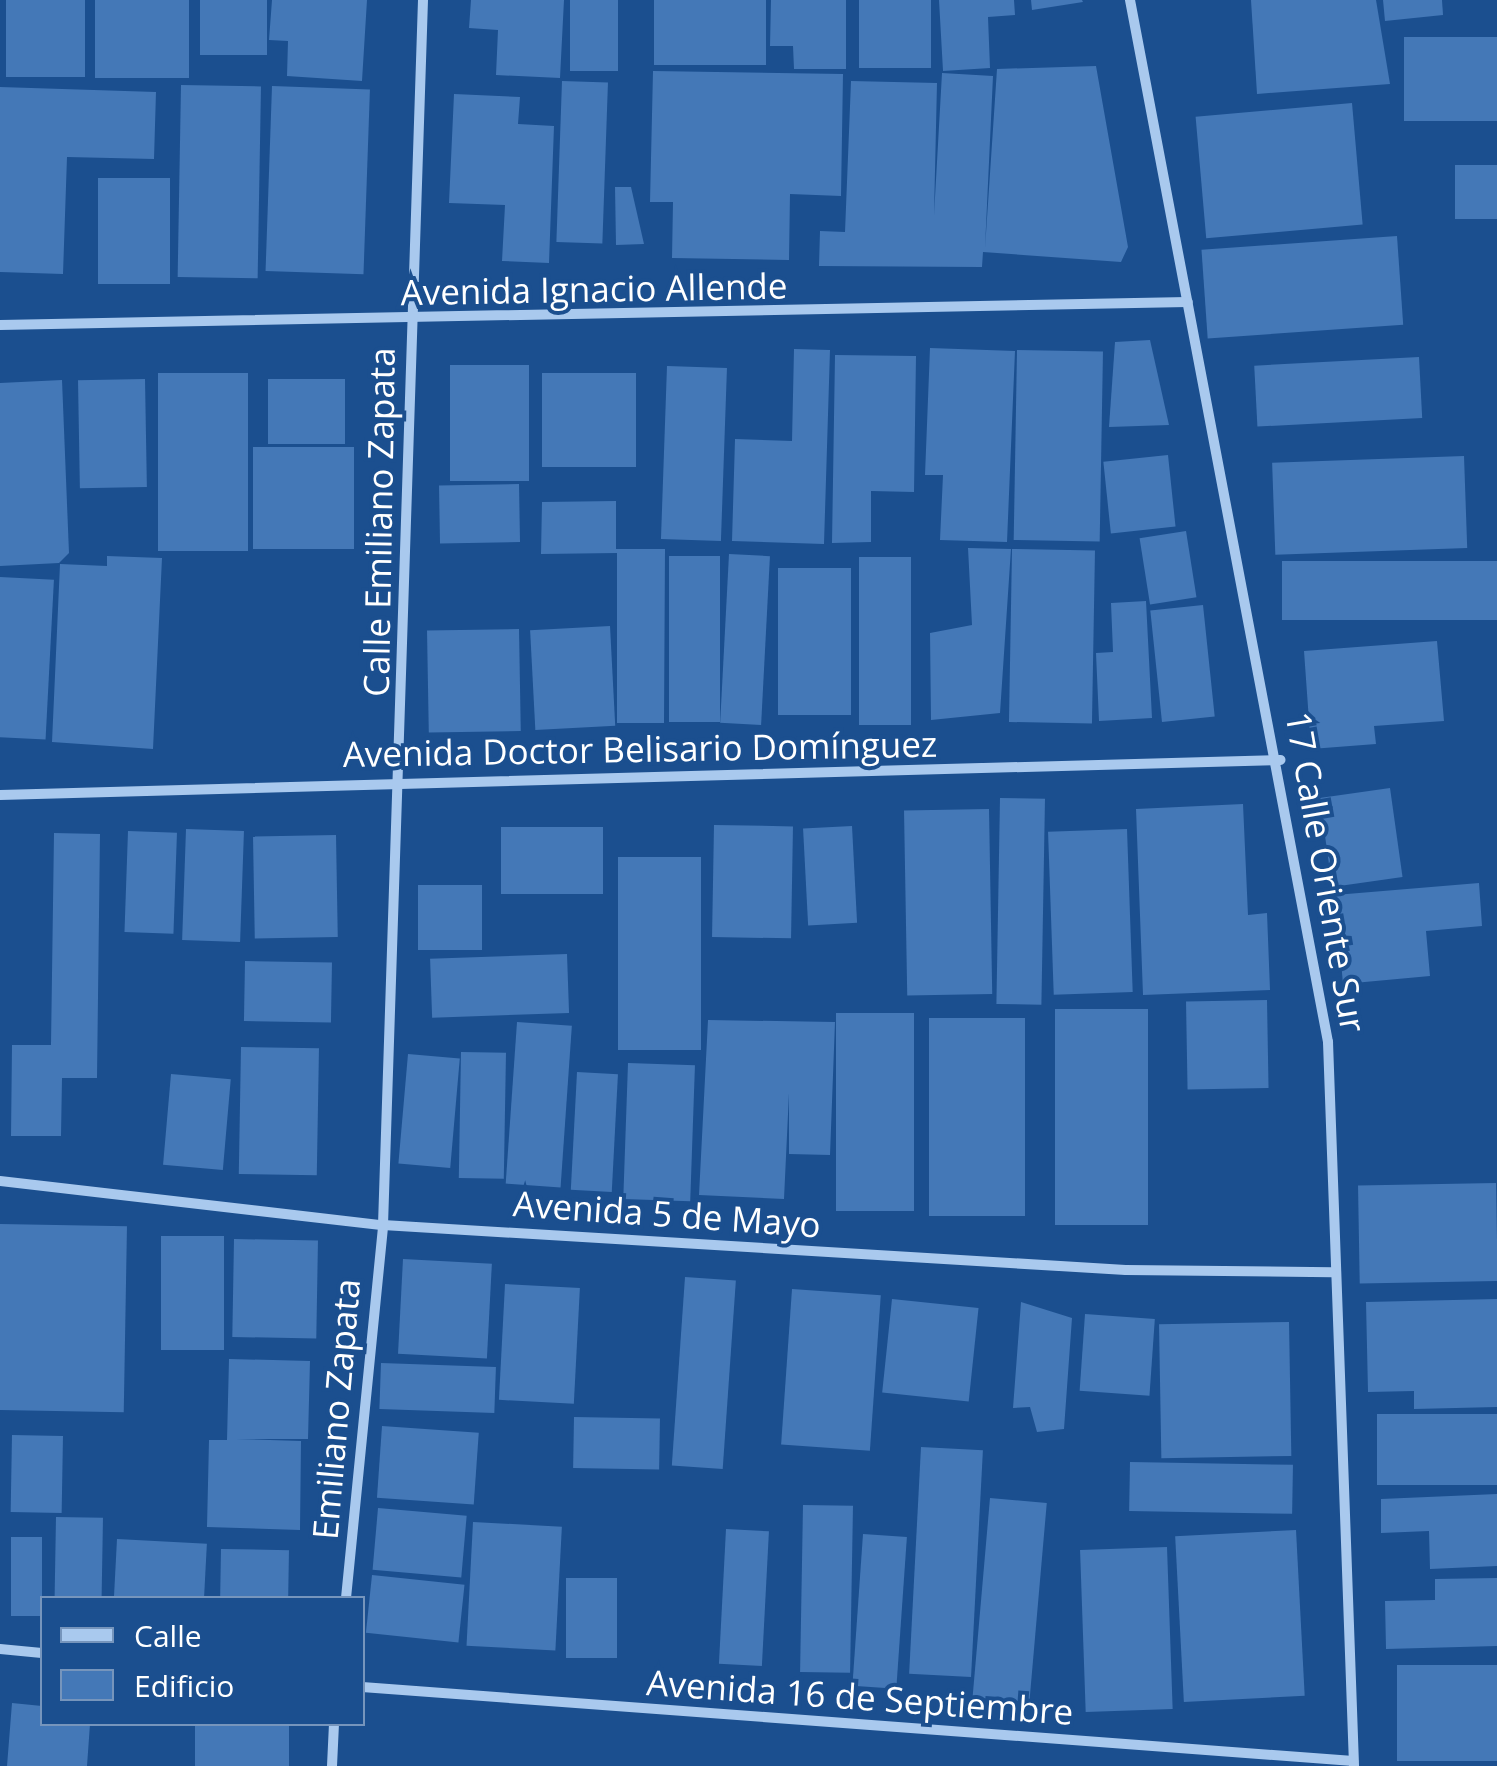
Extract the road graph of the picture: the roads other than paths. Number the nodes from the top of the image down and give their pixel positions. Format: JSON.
{"nodes":[{"id":1,"x":423,"y":0,"type":"edge"},
{"id":2,"x":1130,"y":0,"type":"edge"},
{"id":3,"x":1188,"y":302,"type":"junction"},
{"id":4,"x":410,"y":321,"type":"junction"},
{"id":5,"x":0,"y":325,"type":"edge"},
{"id":6,"x":1281,"y":760,"type":"junction"},
{"id":7,"x":400,"y":782,"type":"junction"},
{"id":8,"x":0,"y":795,"type":"edge"},
{"id":9,"x":0,"y":1181,"type":"edge"},
{"id":10,"x":383,"y":1224,"type":"junction"},
{"id":11,"x":1332,"y":1272,"type":"junction"},
{"id":12,"x":346,"y":1596,"type":"edge"},
{"id":13,"x":0,"y":1649,"type":"edge"},
{"id":14,"x":40,"y":1653,"type":"edge"},
{"id":15,"x":365,"y":1687,"type":"edge"},
{"id":16,"x":334,"y":1726,"type":"edge"},
{"id":17,"x":1354,"y":1764,"type":"edge"},
{"id":18,"x":332,"y":1766,"type":"edge"}],
"edges":[{"from":1,"to":4,"type":"street","name":"Calle Emiliano Zapata"},
{"from":2,"to":3,"type":"street","name":"17 Calle Oriente Sur"},
{"from":3,"to":4,"type":"street","name":"Avenida Ignacio Allende"},
{"from":3,"to":6,"type":"street","name":"17 Calle Oriente Sur"},
{"from":4,"to":5,"type":"street","name":"Avenida Ignacio Allende"},
{"from":4,"to":7,"type":"street","name":"Calle Emiliano Zapata"},
{"from":6,"to":7,"type":"street","name":"Avenida Doctor Belisario Domínguez"},
{"from":6,"to":11,"type":"street","name":"17 Calle Oriente Sur"},
{"from":7,"to":8,"type":"street","name":"Avenida Doctor Belisario Domínguez"},
{"from":7,"to":10,"type":"street","name":"Calle Emiliano Zapata"},
{"from":9,"to":10,"type":"street","name":"Avenida 5 de Mayo"},
{"from":10,"to":11,"type":"street","name":"Avenida 5 de Mayo"},
{"from":10,"to":12,"type":"street","name":"Emiliano Zapata"},
{"from":11,"to":17,"type":"street","name":"17 Calle Oriente Sur"},
{"from":13,"to":14,"type":"street"},
{"from":15,"to":17,"type":"street","name":"Avenida 16 de Septiembre"},
{"from":16,"to":18,"type":"street"}]}
